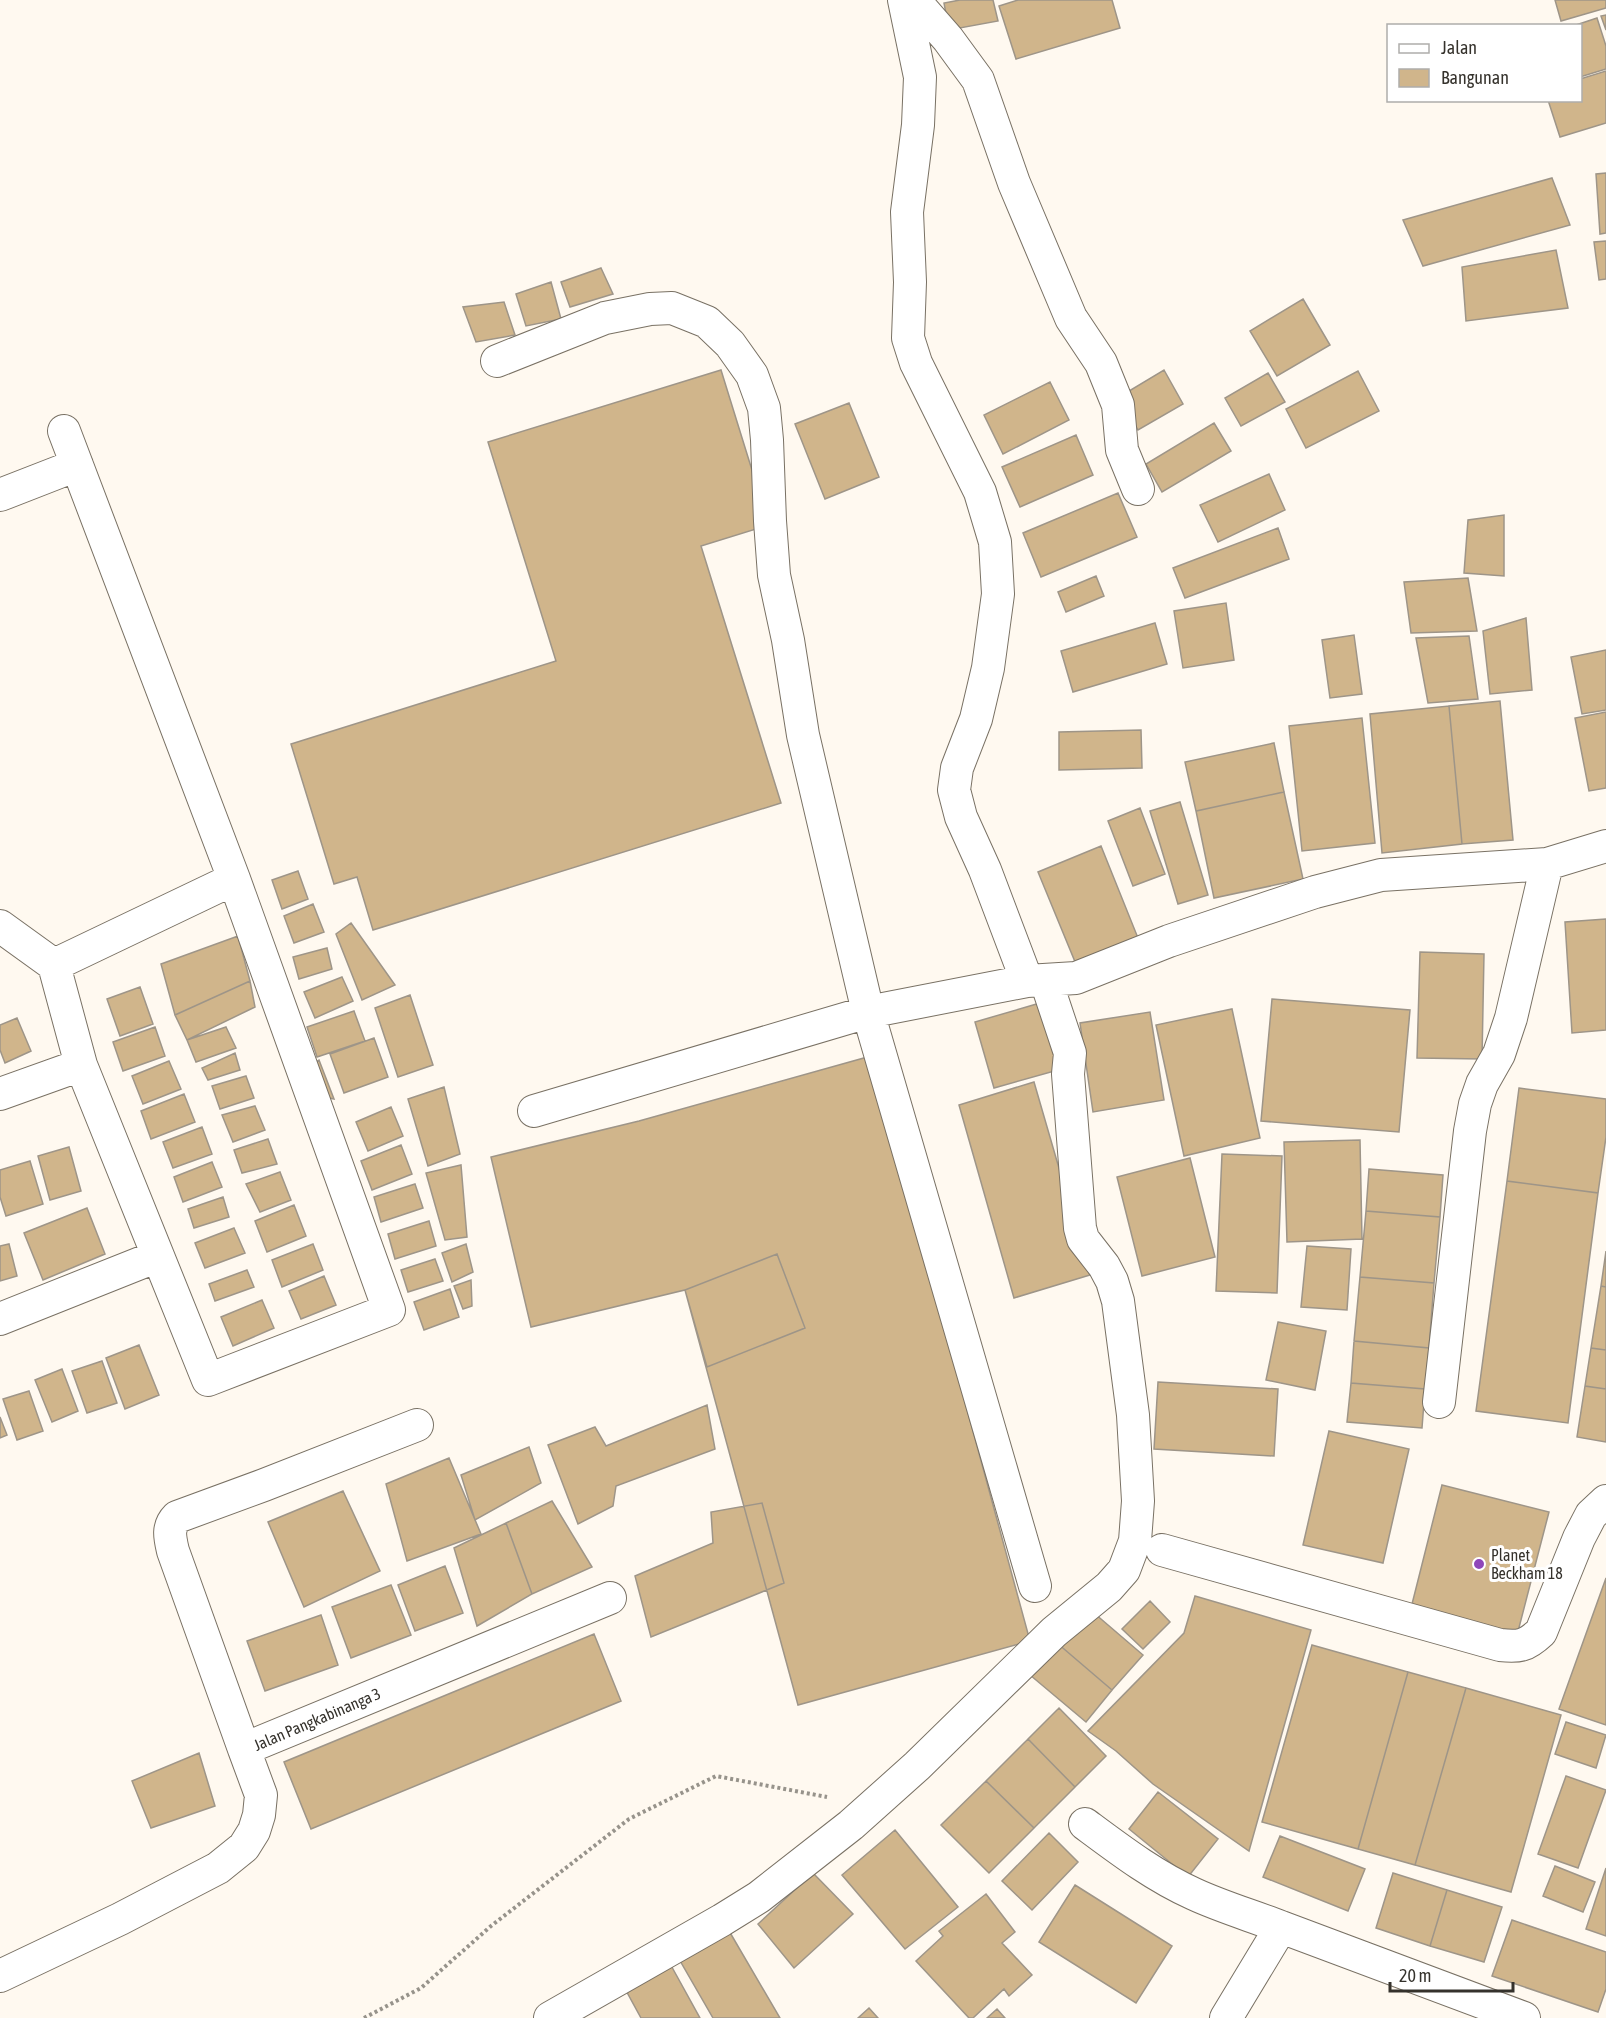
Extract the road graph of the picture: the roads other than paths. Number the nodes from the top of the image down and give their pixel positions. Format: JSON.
{"nodes":[{"id":1,"x":904,"y":0,"type":"edge"},
{"id":2,"x":914,"y":0,"type":"edge"},
{"id":3,"x":497,"y":362,"type":"dead end"},
{"id":4,"x":64,"y":431,"type":"dead end"},
{"id":5,"x":77,"y":465,"type":"junction"},
{"id":6,"x":1138,"y":489,"type":"dead end"},
{"id":7,"x":0,"y":495,"type":"edge"},
{"id":8,"x":1606,"y":846,"type":"edge"},
{"id":9,"x":1547,"y":864,"type":"junction"},
{"id":10,"x":234,"y":879,"type":"junction"},
{"id":11,"x":0,"y":926,"type":"edge"},
{"id":12,"x":54,"y":965,"type":"junction"},
{"id":13,"x":1037,"y":981,"type":"junction"},
{"id":14,"x":868,"y":1012,"type":"junction"},
{"id":15,"x":81,"y":1065,"type":"junction"},
{"id":16,"x":0,"y":1094,"type":"edge"},
{"id":17,"x":534,"y":1111,"type":"dead end"},
{"id":18,"x":158,"y":1256,"type":"junction"},
{"id":19,"x":0,"y":1318,"type":"edge"},
{"id":20,"x":1439,"y":1402,"type":"dead end"},
{"id":21,"x":417,"y":1425,"type":"dead end"},
{"id":22,"x":1606,"y":1501,"type":"edge"},
{"id":23,"x":1161,"y":1550,"type":"dead end"},
{"id":24,"x":1035,"y":1586,"type":"dead end"},
{"id":25,"x":610,"y":1598,"type":"dead end"},
{"id":26,"x":244,"y":1749,"type":"junction"},
{"id":27,"x":1085,"y":1824,"type":"dead end"},
{"id":28,"x":1281,"y":1927,"type":"junction"},
{"id":29,"x":0,"y":1976,"type":"edge"},
{"id":30,"x":550,"y":2018,"type":"edge"},
{"id":31,"x":1226,"y":2018,"type":"edge"},
{"id":32,"x":1524,"y":2018,"type":"edge"}],
"edges":[{"from":1,"to":13,"type":"street"},
{"from":2,"to":6,"type":"street"},
{"from":3,"to":14,"type":"street"},
{"from":4,"to":5,"type":"street"},
{"from":5,"to":7,"type":"street"},
{"from":5,"to":10,"type":"street"},
{"from":8,"to":9,"type":"street"},
{"from":9,"to":13,"type":"street"},
{"from":9,"to":20,"type":"street"},
{"from":10,"to":12,"type":"street"},
{"from":10,"to":18,"type":"street"},
{"from":11,"to":12,"type":"street"},
{"from":12,"to":15,"type":"street"},
{"from":13,"to":14,"type":"street"},
{"from":13,"to":30,"type":"street"},
{"from":14,"to":17,"type":"street"},
{"from":14,"to":24,"type":"street"},
{"from":15,"to":16,"type":"street"},
{"from":15,"to":18,"type":"street"},
{"from":18,"to":19,"type":"street"},
{"from":21,"to":26,"type":"street"},
{"from":22,"to":23,"type":"street"},
{"from":25,"to":26,"type":"street","name":"Jalan Pangkabinanga 3"},
{"from":26,"to":29,"type":"street","name":"Jalan Pangkabinanga 3"},
{"from":27,"to":28,"type":"street"},
{"from":28,"to":31,"type":"street"},
{"from":28,"to":32,"type":"street"}]}
